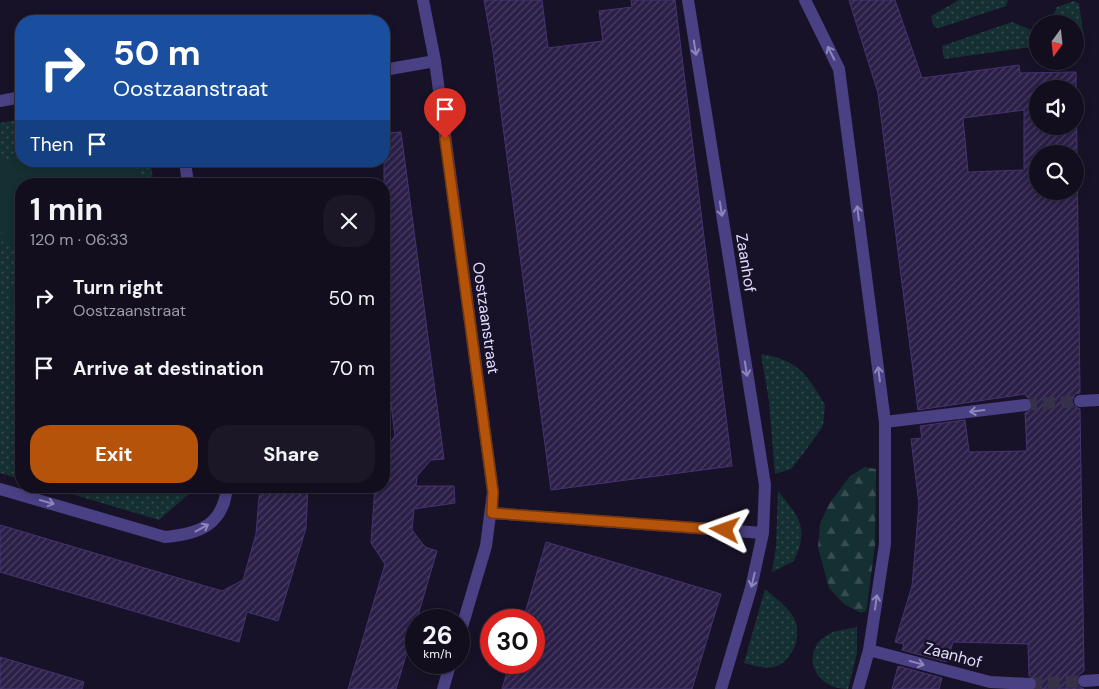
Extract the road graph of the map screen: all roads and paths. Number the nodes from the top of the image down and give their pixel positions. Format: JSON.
{"nodes":[{"id":1,"x":423,"y":0,"type":"edge"},
{"id":2,"x":688,"y":0,"type":"edge"},
{"id":3,"x":805,"y":0,"type":"edge"},
{"id":4,"x":435,"y":61,"type":"junction"},
{"id":5,"x":390,"y":69,"type":"edge"},
{"id":6,"x":15,"y":98,"type":"edge"},
{"id":7,"x":0,"y":101,"type":"edge"},
{"id":8,"x":1099,"y":400,"type":"edge"},
{"id":9,"x":1080,"y":401,"type":"tunnel mouth"},
{"id":10,"x":1025,"y":406,"type":"tunnel mouth"},
{"id":11,"x":885,"y":422,"type":"junction"},
{"id":12,"x":0,"y":489,"type":"edge"},
{"id":13,"x":225,"y":493,"type":"edge"},
{"id":14,"x":492,"y":513,"type":"junction"},
{"id":15,"x":763,"y":533,"type":"junction"},
{"id":16,"x":467,"y":609,"type":"edge"},
{"id":17,"x":869,"y":650,"type":"junction"},
{"id":18,"x":447,"y":674,"type":"edge"},
{"id":19,"x":1099,"y":680,"type":"edge"},
{"id":20,"x":1084,"y":681,"type":"tunnel mouth"},
{"id":21,"x":1030,"y":684,"type":"dead end"},
{"id":22,"x":443,"y":689,"type":"edge"},
{"id":23,"x":721,"y":689,"type":"edge"},
{"id":24,"x":858,"y":689,"type":"edge"}],
"edges":[{"from":1,"to":4,"type":"street","name":"Oostzaanstraat"},
{"from":2,"to":15,"type":"street","name":"Zaanhof","one_way":true},
{"from":11,"to":3,"type":"street","one_way":true},
{"from":4,"to":5,"type":"street"},
{"from":4,"to":14,"type":"street","name":"Oostzaanstraat"},
{"from":6,"to":7,"type":"street"},
{"from":8,"to":9,"type":"street"},
{"from":10,"to":11,"type":"street","one_way":true},
{"from":17,"to":11,"type":"street","one_way":true},
{"from":12,"to":13,"type":"street","one_way":true},
{"from":14,"to":15,"type":"street"},
{"from":14,"to":16,"type":"street","name":"Oostzaanstraat"},
{"from":15,"to":23,"type":"street","name":"Zaanhof","one_way":true},
{"from":17,"to":21,"type":"street","name":"Zaanhof","one_way":true},
{"from":17,"to":24,"type":"street"},
{"from":18,"to":22,"type":"street"},
{"from":19,"to":20,"type":"street"}]}
